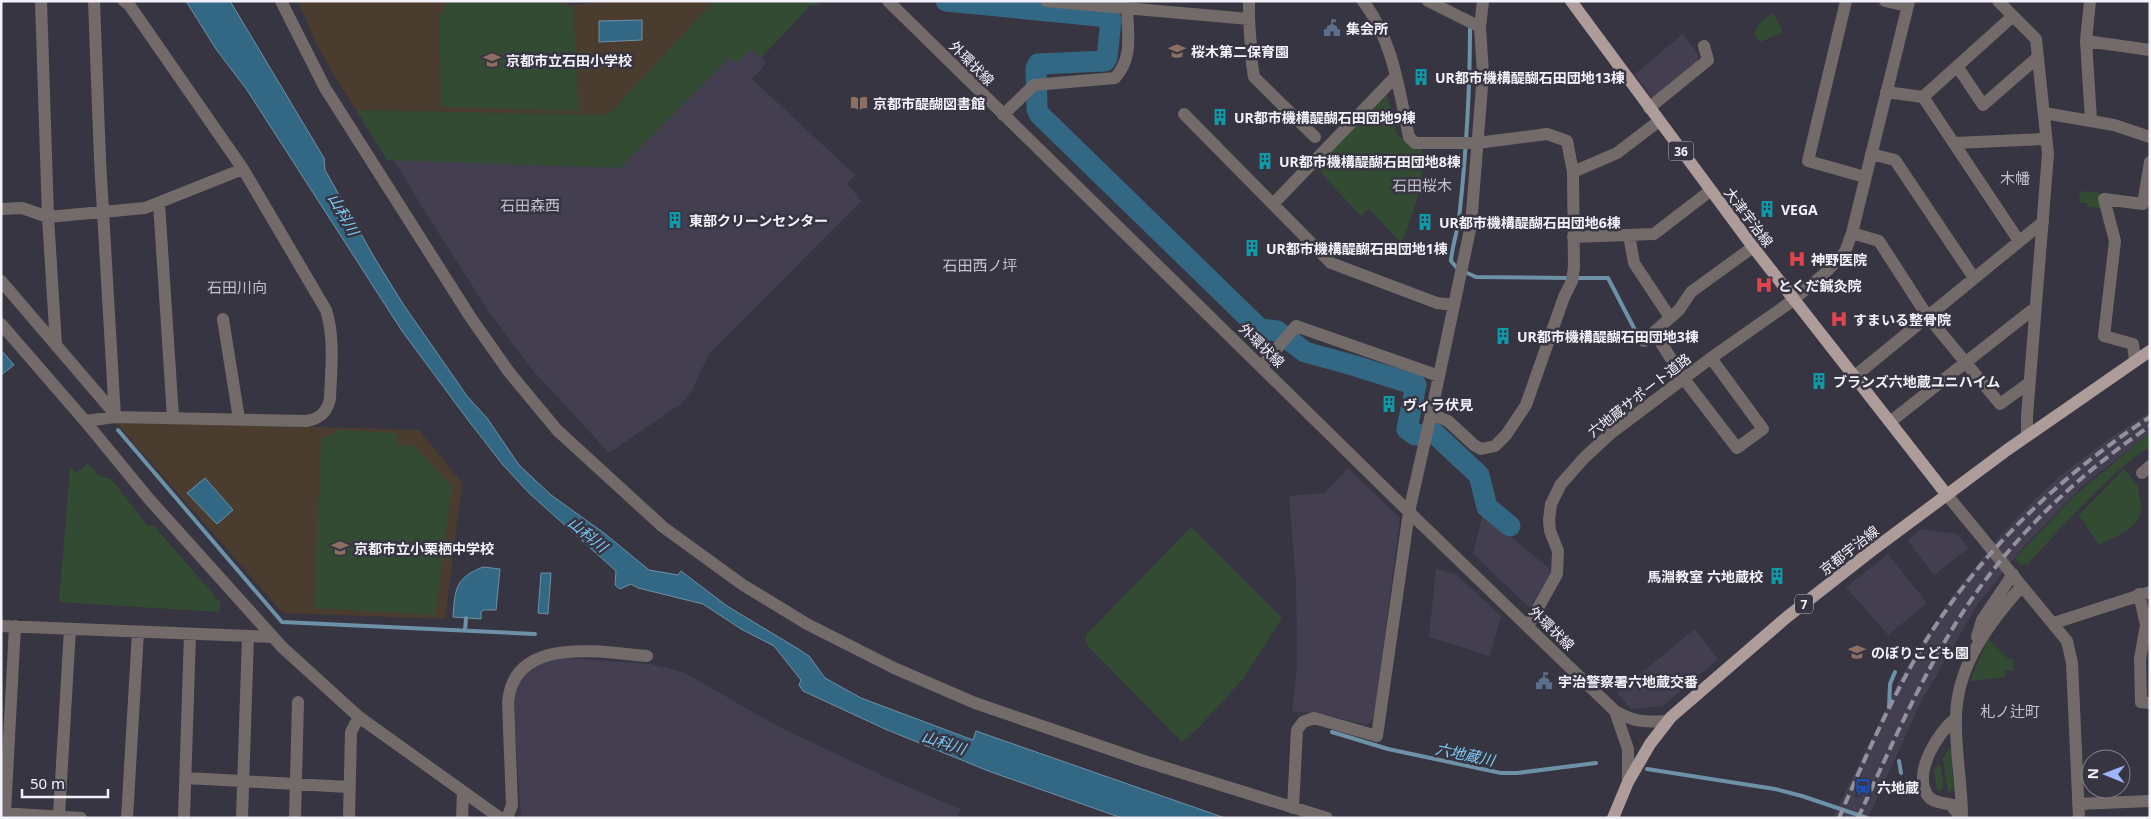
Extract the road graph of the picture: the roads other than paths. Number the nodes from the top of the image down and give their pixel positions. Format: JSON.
{"nodes":[{"id":1,"x":40,"y":1,"type":"edge"},
{"id":2,"x":94,"y":1,"type":"edge"},
{"id":3,"x":124,"y":1,"type":"edge"},
{"id":4,"x":281,"y":1,"type":"edge"},
{"id":5,"x":888,"y":1,"type":"edge"},
{"id":6,"x":1046,"y":1,"type":"edge"},
{"id":7,"x":1248,"y":1,"type":"edge"},
{"id":8,"x":1363,"y":1,"type":"edge"},
{"id":9,"x":1428,"y":1,"type":"edge"},
{"id":10,"x":1483,"y":1,"type":"edge"},
{"id":11,"x":1571,"y":1,"type":"edge"},
{"id":12,"x":1846,"y":1,"type":"edge"},
{"id":13,"x":1886,"y":1,"type":"edge"},
{"id":14,"x":1998,"y":1,"type":"edge"},
{"id":15,"x":2090,"y":1,"type":"edge"},
{"id":16,"x":1073,"y":3,"type":"edge"},
{"id":17,"x":1908,"y":4,"type":"edge"},
{"id":18,"x":1145,"y":6,"type":"edge"},
{"id":19,"x":1127,"y":9,"type":"junction"},
{"id":20,"x":2013,"y":16,"type":"junction"},
{"id":21,"x":1249,"y":19,"type":"junction"},
{"id":22,"x":1480,"y":27,"type":"junction"},
{"id":23,"x":2086,"y":41,"type":"junction"},
{"id":24,"x":1704,"y":46,"type":"dead end"},
{"id":25,"x":2150,"y":50,"type":"edge"},
{"id":26,"x":2038,"y":57,"type":"junction"},
{"id":27,"x":1958,"y":66,"type":"junction"},
{"id":28,"x":1396,"y":76,"type":"junction"},
{"id":29,"x":1886,"y":92,"type":"junction"},
{"id":30,"x":1923,"y":97,"type":"junction"},
{"id":31,"x":1649,"y":108,"type":"junction"},
{"id":32,"x":2044,"y":113,"type":"junction"},
{"id":33,"x":1184,"y":114,"type":"dead end"},
{"id":34,"x":1003,"y":115,"type":"junction"},
{"id":35,"x":2091,"y":120,"type":"junction"},
{"id":36,"x":1659,"y":121,"type":"junction"},
{"id":37,"x":1315,"y":137,"type":"dead end"},
{"id":38,"x":2150,"y":137,"type":"edge"},
{"id":39,"x":2046,"y":140,"type":"junction"},
{"id":40,"x":1477,"y":143,"type":"junction"},
{"id":41,"x":1954,"y":143,"type":"junction"},
{"id":42,"x":1871,"y":154,"type":"junction"},
{"id":43,"x":2150,"y":162,"type":"edge"},
{"id":44,"x":243,"y":169,"type":"junction"},
{"id":45,"x":1573,"y":172,"type":"junction"},
{"id":46,"x":1865,"y":177,"type":"junction"},
{"id":47,"x":1710,"y":191,"type":"junction"},
{"id":48,"x":159,"y":203,"type":"junction"},
{"id":49,"x":1273,"y":204,"type":"junction"},
{"id":50,"x":1,"y":209,"type":"edge"},
{"id":51,"x":103,"y":212,"type":"junction"},
{"id":52,"x":48,"y":217,"type":"junction"},
{"id":53,"x":2043,"y":222,"type":"junction"},
{"id":54,"x":1852,"y":233,"type":"junction"},
{"id":55,"x":1628,"y":235,"type":"junction"},
{"id":56,"x":1573,"y":237,"type":"junction"},
{"id":57,"x":2019,"y":241,"type":"junction"},
{"id":58,"x":1752,"y":247,"type":"junction"},
{"id":59,"x":1974,"y":278,"type":"junction"},
{"id":60,"x":1,"y":282,"type":"edge"},
{"id":61,"x":1793,"y":298,"type":"junction"},
{"id":62,"x":1453,"y":305,"type":"junction"},
{"id":63,"x":2036,"y":307,"type":"junction"},
{"id":64,"x":1669,"y":316,"type":"junction"},
{"id":65,"x":1928,"y":317,"type":"junction"},
{"id":66,"x":223,"y":319,"type":"dead end"},
{"id":67,"x":1,"y":324,"type":"edge"},
{"id":68,"x":1654,"y":332,"type":"junction"},
{"id":69,"x":1644,"y":341,"type":"dead end"},
{"id":70,"x":56,"y":345,"type":"junction"},
{"id":71,"x":2150,"y":351,"type":"edge"},
{"id":72,"x":1711,"y":358,"type":"junction"},
{"id":73,"x":2135,"y":361,"type":"junction"},
{"id":74,"x":1964,"y":362,"type":"junction"},
{"id":75,"x":1262,"y":366,"type":"junction"},
{"id":76,"x":1439,"y":376,"type":"junction"},
{"id":77,"x":1855,"y":376,"type":"junction"},
{"id":78,"x":1684,"y":379,"type":"junction"},
{"id":79,"x":2029,"y":383,"type":"junction"},
{"id":80,"x":115,"y":415,"type":"junction"},
{"id":81,"x":173,"y":417,"type":"junction"},
{"id":82,"x":239,"y":418,"type":"junction"},
{"id":83,"x":1429,"y":420,"type":"junction"},
{"id":84,"x":85,"y":421,"type":"junction"},
{"id":85,"x":1890,"y":422,"type":"junction"},
{"id":86,"x":2027,"y":436,"type":"junction"},
{"id":87,"x":1947,"y":494,"type":"junction"},
{"id":88,"x":1409,"y":512,"type":"junction"},
{"id":89,"x":2012,"y":574,"type":"junction"},
{"id":90,"x":2022,"y":586,"type":"junction"},
{"id":91,"x":2144,"y":593,"type":"edge"},
{"id":92,"x":2054,"y":623,"type":"junction"},
{"id":93,"x":1,"y":626,"type":"edge"},
{"id":94,"x":15,"y":626,"type":"junction"},
{"id":95,"x":1528,"y":626,"type":"junction"},
{"id":96,"x":70,"y":629,"type":"junction"},
{"id":97,"x":138,"y":632,"type":"junction"},
{"id":98,"x":190,"y":634,"type":"junction"},
{"id":99,"x":248,"y":636,"type":"junction"},
{"id":100,"x":273,"y":637,"type":"junction"},
{"id":101,"x":1976,"y":646,"type":"junction"},
{"id":102,"x":647,"y":656,"type":"dead end"},
{"id":103,"x":298,"y":702,"type":"dead end"},
{"id":104,"x":2150,"y":703,"type":"edge"},
{"id":105,"x":1615,"y":710,"type":"junction"},
{"id":106,"x":359,"y":716,"type":"junction"},
{"id":107,"x":1956,"y":718,"type":"junction"},
{"id":108,"x":1667,"y":721,"type":"junction"},
{"id":109,"x":186,"y":778,"type":"junction"},
{"id":110,"x":244,"y":782,"type":"junction"},
{"id":111,"x":1628,"y":782,"type":"junction"},
{"id":112,"x":296,"y":785,"type":"junction"},
{"id":113,"x":349,"y":787,"type":"junction"},
{"id":114,"x":463,"y":792,"type":"junction"},
{"id":115,"x":2150,"y":801,"type":"edge"},
{"id":116,"x":2078,"y":804,"type":"junction"},
{"id":117,"x":1293,"y":808,"type":"junction"},
{"id":118,"x":3,"y":813,"type":"edge"},
{"id":119,"x":59,"y":816,"type":"junction"},
{"id":120,"x":81,"y":818,"type":"edge"},
{"id":121,"x":127,"y":818,"type":"edge"},
{"id":122,"x":184,"y":818,"type":"edge"},
{"id":123,"x":242,"y":818,"type":"edge"},
{"id":124,"x":295,"y":818,"type":"edge"},
{"id":125,"x":349,"y":818,"type":"edge"},
{"id":126,"x":462,"y":818,"type":"edge"},
{"id":127,"x":500,"y":818,"type":"edge"},
{"id":128,"x":507,"y":818,"type":"edge"},
{"id":129,"x":1327,"y":818,"type":"edge"},
{"id":130,"x":1613,"y":818,"type":"edge"},
{"id":131,"x":1962,"y":818,"type":"edge"},
{"id":132,"x":2078,"y":818,"type":"edge"}],
"edges":[{"from":1,"to":52,"type":"street"},
{"from":2,"to":51,"type":"street"},
{"from":3,"to":44,"type":"street"},
{"from":4,"to":117,"type":"street"},
{"from":5,"to":34,"type":"street","name":"外環状線"},
{"from":6,"to":16,"type":"street"},
{"from":7,"to":21,"type":"street"},
{"from":8,"to":28,"type":"street"},
{"from":9,"to":22,"type":"street"},
{"from":10,"to":22,"type":"street"},
{"from":11,"to":31,"type":"main road","name":"大津宇治線","number":"36"},
{"from":12,"to":46,"type":"street"},
{"from":13,"to":17,"type":"street"},
{"from":14,"to":20,"type":"street"},
{"from":15,"to":23,"type":"street"},
{"from":16,"to":19,"type":"street"},
{"from":17,"to":29,"type":"street","name":"六地蔵サポート道路"},
{"from":18,"to":19,"type":"street"},
{"from":18,"to":21,"type":"street"},
{"from":19,"to":34,"type":"street"},
{"from":20,"to":26,"type":"street"},
{"from":20,"to":27,"type":"street"},
{"from":21,"to":37,"type":"street"},
{"from":22,"to":40,"type":"street"},
{"from":23,"to":25,"type":"street"},
{"from":23,"to":35,"type":"street"},
{"from":24,"to":31,"type":"street"},
{"from":26,"to":27,"type":"street"},
{"from":26,"to":32,"type":"street"},
{"from":27,"to":30,"type":"street"},
{"from":28,"to":40,"type":"street"},
{"from":28,"to":49,"type":"street"},
{"from":29,"to":30,"type":"street"},
{"from":29,"to":42,"type":"street","name":"六地蔵サポート道路"},
{"from":30,"to":41,"type":"street"},
{"from":31,"to":36,"type":"main road","name":"大津宇治線","number":"36"},
{"from":32,"to":35,"type":"street"},
{"from":32,"to":39,"type":"street"},
{"from":33,"to":49,"type":"street"},
{"from":34,"to":75,"type":"street","name":"外環状線"},
{"from":35,"to":38,"type":"street"},
{"from":36,"to":45,"type":"street"},
{"from":36,"to":47,"type":"main road","name":"大津宇治線","number":"36"},
{"from":39,"to":41,"type":"street"},
{"from":39,"to":53,"type":"street"},
{"from":40,"to":45,"type":"street"},
{"from":40,"to":62,"type":"street"},
{"from":41,"to":57,"type":"street"},
{"from":42,"to":46,"type":"street","name":"六地蔵サポート道路"},
{"from":42,"to":59,"type":"street"},
{"from":43,"to":73,"type":"street"},
{"from":44,"to":48,"type":"street"},
{"from":44,"to":82,"type":"street"},
{"from":45,"to":56,"type":"street"},
{"from":46,"to":54,"type":"street","name":"六地蔵サポート道路"},
{"from":47,"to":55,"type":"street"},
{"from":47,"to":58,"type":"main road","name":"大津宇治線","number":"36"},
{"from":48,"to":51,"type":"street"},
{"from":48,"to":81,"type":"street"},
{"from":49,"to":62,"type":"street"},
{"from":50,"to":52,"type":"street"},
{"from":51,"to":52,"type":"street"},
{"from":51,"to":80,"type":"street"},
{"from":52,"to":70,"type":"street"},
{"from":53,"to":57,"type":"street"},
{"from":53,"to":63,"type":"street"},
{"from":54,"to":61,"type":"street","name":"六地蔵サポート道路"},
{"from":54,"to":65,"type":"street"},
{"from":55,"to":56,"type":"street"},
{"from":55,"to":64,"type":"street"},
{"from":56,"to":83,"type":"street"},
{"from":57,"to":59,"type":"street"},
{"from":58,"to":61,"type":"main road","name":"大津宇治線","number":"36"},
{"from":58,"to":64,"type":"street"},
{"from":59,"to":65,"type":"street"},
{"from":60,"to":70,"type":"street"},
{"from":61,"to":72,"type":"street","name":"六地蔵サポート道路"},
{"from":61,"to":77,"type":"main road","name":"大津宇治線","number":"36"},
{"from":62,"to":76,"type":"street"},
{"from":63,"to":74,"type":"street"},
{"from":63,"to":79,"type":"street"},
{"from":64,"to":68,"type":"street"},
{"from":65,"to":74,"type":"street"},
{"from":65,"to":77,"type":"street"},
{"from":66,"to":82,"type":"street"},
{"from":67,"to":84,"type":"street"},
{"from":68,"to":69,"type":"street"},
{"from":68,"to":78,"type":"street"},
{"from":70,"to":80,"type":"street"},
{"from":71,"to":73,"type":"main road","name":"京都宇治線","number":"7"},
{"from":72,"to":78,"type":"street","name":"六地蔵サポート道路"},
{"from":72,"to":78,"type":"street"},
{"from":73,"to":86,"type":"main road","name":"京都宇治線","number":"7"},
{"from":74,"to":79,"type":"street"},
{"from":74,"to":85,"type":"street"},
{"from":75,"to":76,"type":"street"},
{"from":75,"to":88,"type":"street","name":"外環状線"},
{"from":76,"to":83,"type":"street"},
{"from":77,"to":85,"type":"main road","name":"大津宇治線","number":"36"},
{"from":78,"to":95,"type":"street","name":"六地蔵サポート道路"},
{"from":79,"to":86,"type":"street"},
{"from":80,"to":81,"type":"street"},
{"from":80,"to":84,"type":"street"},
{"from":81,"to":82,"type":"street"},
{"from":83,"to":88,"type":"street"},
{"from":84,"to":100,"type":"street"},
{"from":85,"to":87,"type":"main road","name":"大津宇治線","number":"36"},
{"from":86,"to":87,"type":"main road","name":"京都宇治線","number":"7"},
{"from":87,"to":89,"type":"street"},
{"from":87,"to":108,"type":"main road","name":"京都宇治線","number":"7"},
{"from":88,"to":95,"type":"street","name":"外環状線"},
{"from":88,"to":117,"type":"street"},
{"from":89,"to":90,"type":"street"},
{"from":89,"to":101,"type":"street"},
{"from":90,"to":92,"type":"street"},
{"from":90,"to":101,"type":"street"},
{"from":91,"to":92,"type":"street"},
{"from":91,"to":104,"type":"street"},
{"from":92,"to":116,"type":"street"},
{"from":93,"to":94,"type":"street"},
{"from":94,"to":96,"type":"street"},
{"from":94,"to":118,"type":"street"},
{"from":95,"to":105,"type":"street","name":"外環状線"},
{"from":96,"to":97,"type":"street"},
{"from":96,"to":119,"type":"street"},
{"from":97,"to":98,"type":"street"},
{"from":97,"to":121,"type":"street"},
{"from":98,"to":99,"type":"street"},
{"from":98,"to":109,"type":"street"},
{"from":99,"to":100,"type":"street"},
{"from":99,"to":110,"type":"street"},
{"from":100,"to":106,"type":"street"},
{"from":101,"to":107,"type":"street"},
{"from":102,"to":128,"type":"street"},
{"from":103,"to":112,"type":"street"},
{"from":105,"to":108,"type":"street","name":"外環状線"},
{"from":105,"to":111,"type":"street","name":"外環状線"},
{"from":106,"to":113,"type":"street"},
{"from":106,"to":114,"type":"street"},
{"from":107,"to":131,"type":"street"},
{"from":107,"to":131,"type":"street"},
{"from":108,"to":111,"type":"main road","name":"京都宇治線","number":"7"},
{"from":109,"to":110,"type":"street"},
{"from":109,"to":122,"type":"street"},
{"from":110,"to":112,"type":"street"},
{"from":110,"to":123,"type":"street"},
{"from":111,"to":130,"type":"main road","name":"京都宇治線","number":"7"},
{"from":112,"to":113,"type":"street"},
{"from":112,"to":124,"type":"street"},
{"from":113,"to":125,"type":"street"},
{"from":114,"to":126,"type":"street"},
{"from":114,"to":127,"type":"street"},
{"from":115,"to":116,"type":"street"},
{"from":116,"to":132,"type":"street"},
{"from":117,"to":129,"type":"street"},
{"from":118,"to":119,"type":"street"},
{"from":119,"to":120,"type":"street"}]}
